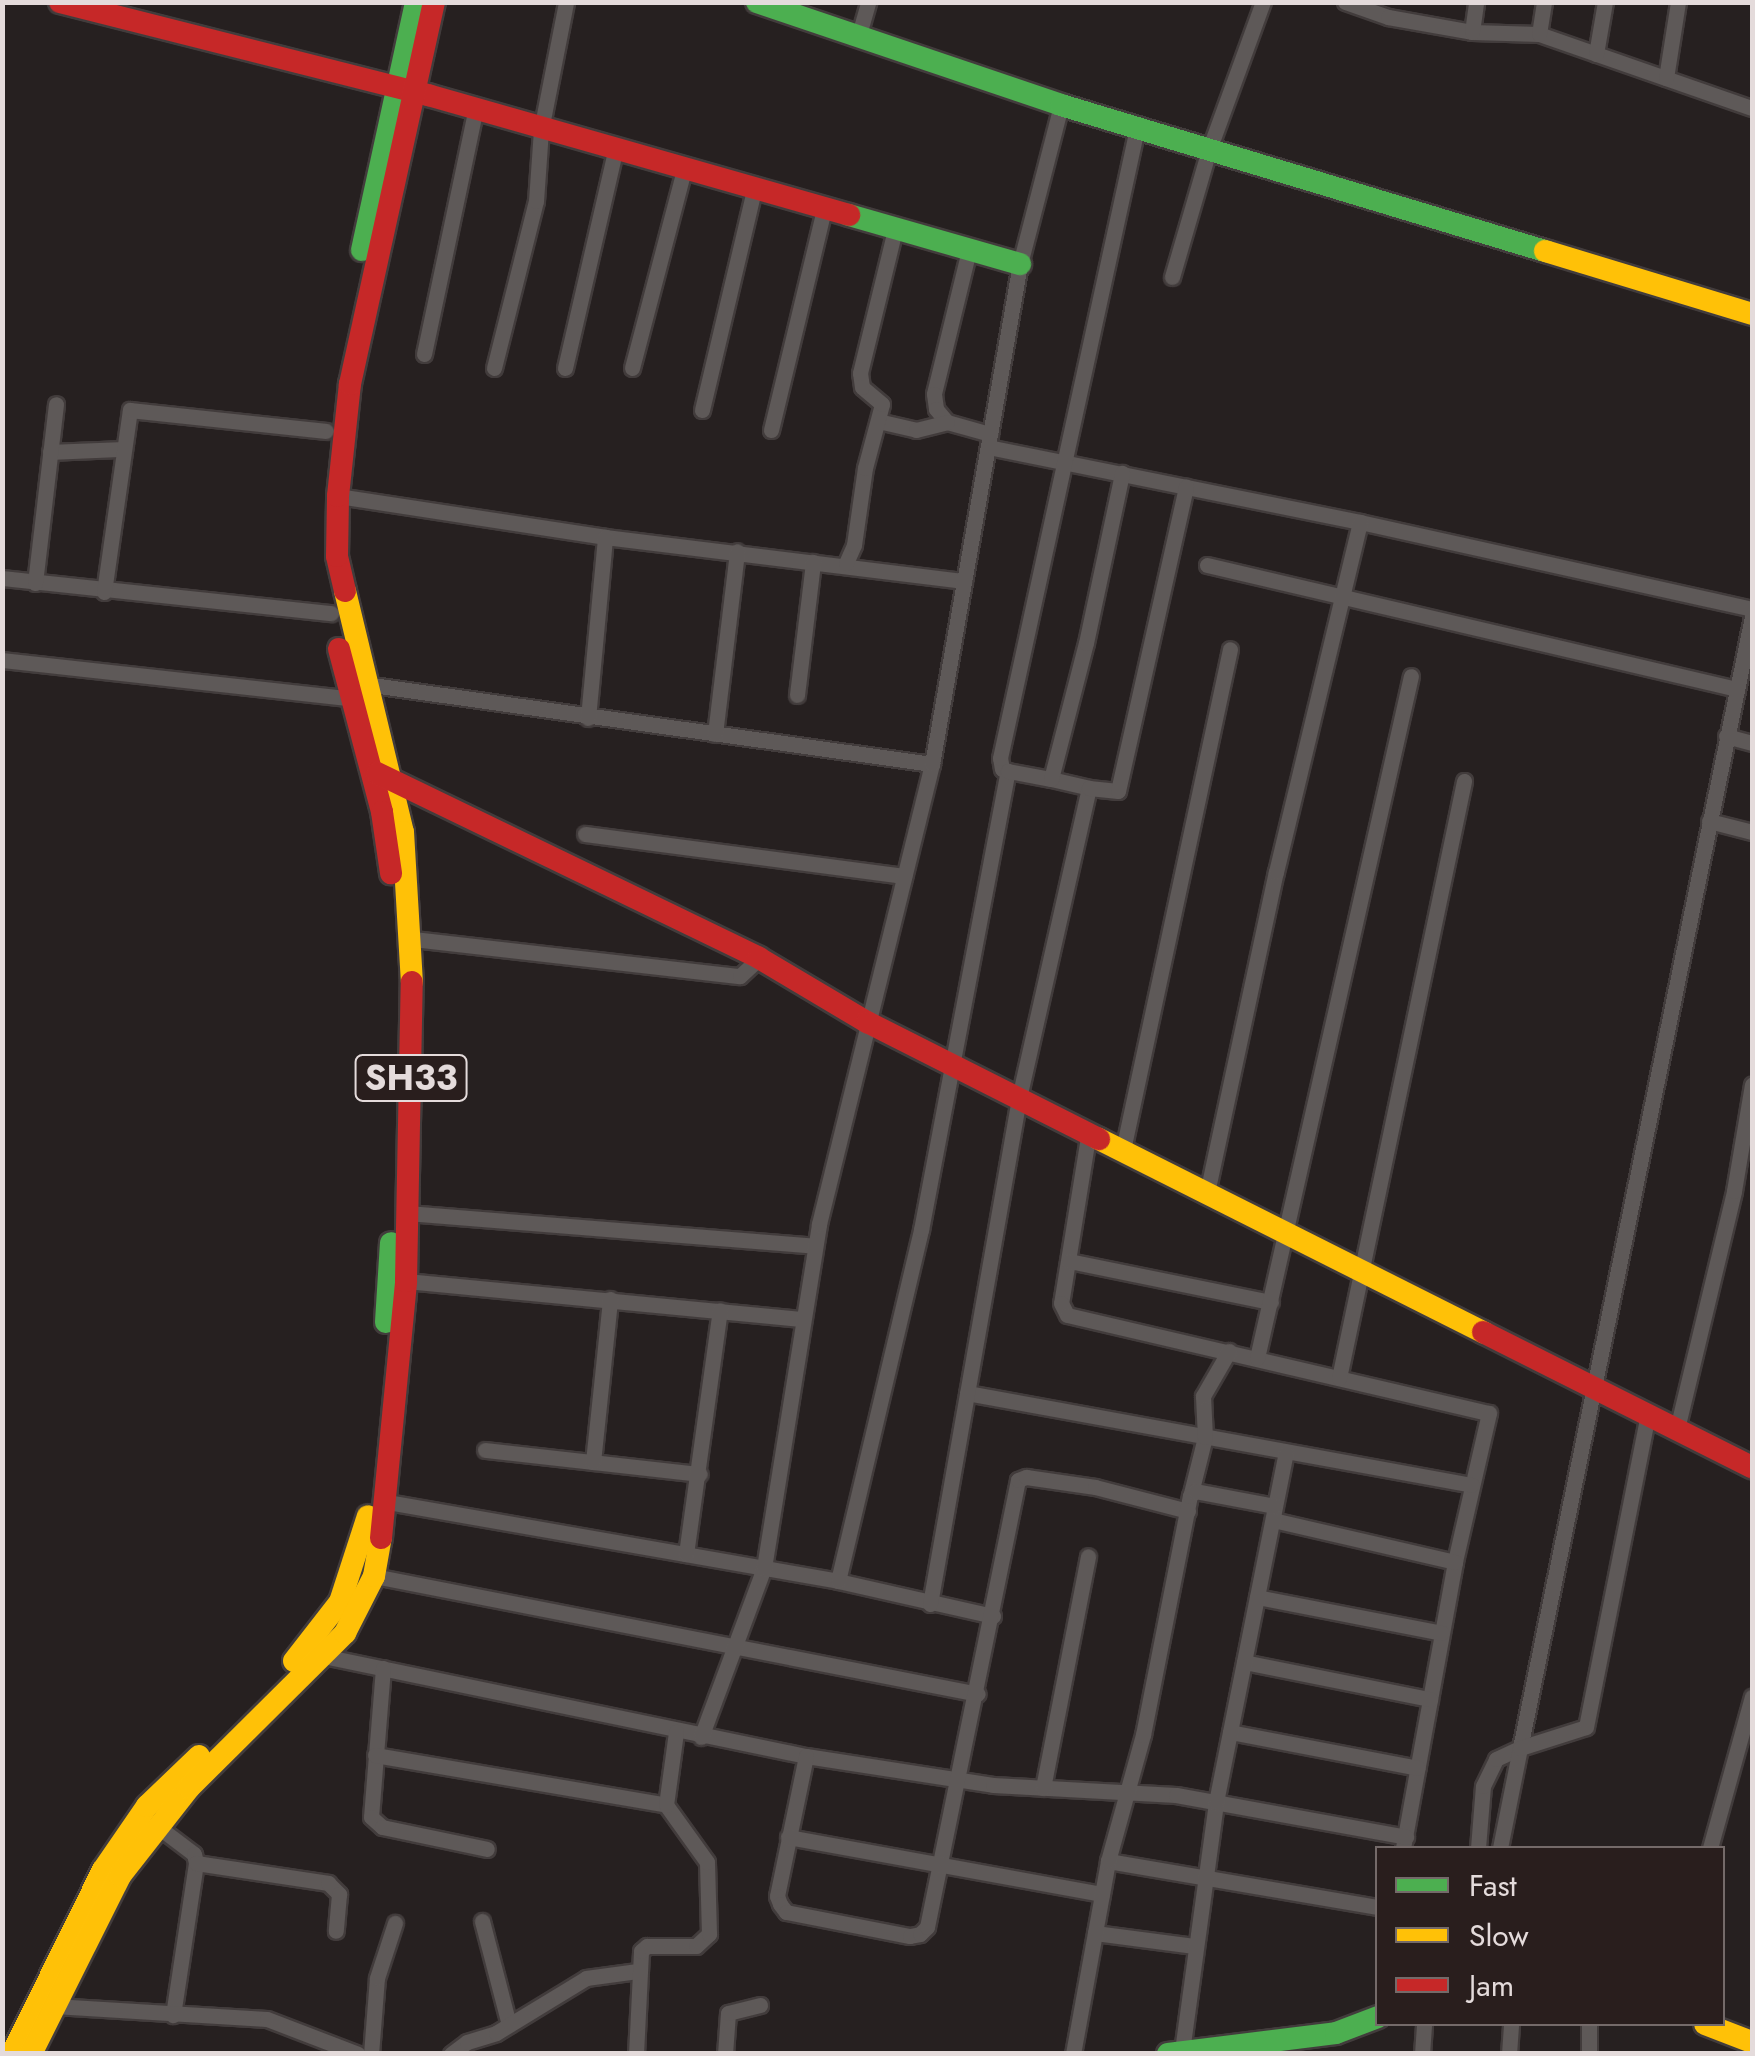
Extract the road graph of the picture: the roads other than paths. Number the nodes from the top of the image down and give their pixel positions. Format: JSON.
{"nodes":[{"id":1,"x":60,"y":2,"type":"edge"},
{"id":2,"x":416,"y":2,"type":"edge"},
{"id":3,"x":434,"y":2,"type":"edge"},
{"id":4,"x":566,"y":2,"type":"edge"},
{"id":5,"x":756,"y":2,"type":"edge"},
{"id":6,"x":868,"y":2,"type":"edge"},
{"id":7,"x":1263,"y":2,"type":"edge"},
{"id":8,"x":1344,"y":2,"type":"edge"},
{"id":9,"x":1476,"y":2,"type":"edge"},
{"id":10,"x":1544,"y":2,"type":"edge"},
{"id":11,"x":1605,"y":2,"type":"edge"},
{"id":12,"x":1678,"y":2,"type":"edge"},
{"id":13,"x":1472,"y":32,"type":"junction"},
{"id":14,"x":1539,"y":34,"type":"junction"},
{"id":15,"x":858,"y":38,"type":"junction"},
{"id":16,"x":1596,"y":54,"type":"junction"},
{"id":17,"x":1666,"y":78,"type":"junction"},
{"id":18,"x":406,"y":90,"type":"junction"},
{"id":19,"x":1060,"y":105,"type":"junction"},
{"id":20,"x":1752,"y":108,"type":"edge"},
{"id":21,"x":475,"y":112,"type":"junction"},
{"id":22,"x":1136,"y":128,"type":"junction"},
{"id":23,"x":541,"y":130,"type":"junction"},
{"id":24,"x":1209,"y":150,"type":"junction"},
{"id":25,"x":615,"y":151,"type":"junction"},
{"id":26,"x":684,"y":170,"type":"junction"},
{"id":27,"x":754,"y":190,"type":"junction"},
{"id":28,"x":824,"y":210,"type":"junction"},
{"id":29,"x":895,"y":229,"type":"junction"},
{"id":30,"x":969,"y":250,"type":"junction"},
{"id":31,"x":1020,"y":264,"type":"junction"},
{"id":32,"x":1172,"y":277,"type":"dead end"},
{"id":33,"x":1752,"y":314,"type":"edge"},
{"id":34,"x":424,"y":354,"type":"dead end"},
{"id":35,"x":494,"y":368,"type":"dead end"},
{"id":36,"x":565,"y":368,"type":"dead end"},
{"id":37,"x":632,"y":368,"type":"dead end"},
{"id":38,"x":56,"y":404,"type":"dead end"},
{"id":39,"x":702,"y":410,"type":"dead end"},
{"id":40,"x":878,"y":421,"type":"junction"},
{"id":41,"x":948,"y":422,"type":"junction"},
{"id":42,"x":771,"y":430,"type":"dead end"},
{"id":43,"x":326,"y":431,"type":"junction"},
{"id":44,"x":989,"y":440,"type":"junction"},
{"id":45,"x":123,"y":449,"type":"junction"},
{"id":46,"x":50,"y":452,"type":"junction"},
{"id":47,"x":1066,"y":463,"type":"junction"},
{"id":48,"x":1122,"y":474,"type":"junction"},
{"id":49,"x":1186,"y":487,"type":"junction"},
{"id":50,"x":338,"y":496,"type":"junction"},
{"id":51,"x":1360,"y":522,"type":"junction"},
{"id":52,"x":605,"y":537,"type":"junction"},
{"id":53,"x":736,"y":551,"type":"junction"},
{"id":54,"x":813,"y":562,"type":"junction"},
{"id":55,"x":846,"y":564,"type":"junction"},
{"id":56,"x":1207,"y":565,"type":"dead end"},
{"id":57,"x":2,"y":578,"type":"edge"},
{"id":58,"x":964,"y":581,"type":"junction"},
{"id":59,"x":35,"y":583,"type":"junction"},
{"id":60,"x":104,"y":592,"type":"junction"},
{"id":61,"x":1342,"y":595,"type":"junction"},
{"id":62,"x":1752,"y":609,"type":"edge"},
{"id":63,"x":331,"y":613,"type":"junction"},
{"id":64,"x":1752,"y":617,"type":"edge"},
{"id":65,"x":1230,"y":649,"type":"dead end"},
{"id":66,"x":2,"y":660,"type":"edge"},
{"id":67,"x":1411,"y":676,"type":"dead end"},
{"id":68,"x":1737,"y":689,"type":"junction"},
{"id":69,"x":361,"y":694,"type":"junction"},
{"id":70,"x":797,"y":696,"type":"dead end"},
{"id":71,"x":588,"y":718,"type":"junction"},
{"id":72,"x":715,"y":734,"type":"junction"},
{"id":73,"x":1726,"y":736,"type":"junction"},
{"id":74,"x":1752,"y":743,"type":"edge"},
{"id":75,"x":932,"y":764,"type":"junction"},
{"id":76,"x":1008,"y":771,"type":"junction"},
{"id":77,"x":379,"y":773,"type":"junction"},
{"id":78,"x":1050,"y":779,"type":"junction"},
{"id":79,"x":1464,"y":782,"type":"dead end"},
{"id":80,"x":1089,"y":788,"type":"junction"},
{"id":81,"x":1709,"y":820,"type":"junction"},
{"id":82,"x":1752,"y":832,"type":"edge"},
{"id":83,"x":585,"y":834,"type":"dead end"},
{"id":84,"x":904,"y":876,"type":"junction"},
{"id":85,"x":413,"y":939,"type":"junction"},
{"id":86,"x":760,"y":958,"type":"junction"},
{"id":87,"x":867,"y":1022,"type":"junction"},
{"id":88,"x":951,"y":1064,"type":"junction"},
{"id":89,"x":1752,"y":1085,"type":"edge"},
{"id":90,"x":1019,"y":1098,"type":"junction"},
{"id":91,"x":1089,"y":1131,"type":"junction"},
{"id":92,"x":1123,"y":1150,"type":"junction"},
{"id":93,"x":1207,"y":1193,"type":"junction"},
{"id":94,"x":408,"y":1213,"type":"junction"},
{"id":95,"x":1287,"y":1233,"type":"junction"},
{"id":96,"x":815,"y":1246,"type":"junction"},
{"id":97,"x":1069,"y":1262,"type":"junction"},
{"id":98,"x":1362,"y":1270,"type":"junction"},
{"id":99,"x":406,"y":1280,"type":"junction"},
{"id":100,"x":610,"y":1299,"type":"junction"},
{"id":101,"x":1271,"y":1302,"type":"junction"},
{"id":102,"x":720,"y":1310,"type":"junction"},
{"id":103,"x":801,"y":1319,"type":"junction"},
{"id":104,"x":1229,"y":1351,"type":"junction"},
{"id":105,"x":1258,"y":1358,"type":"junction"},
{"id":106,"x":1340,"y":1378,"type":"junction"},
{"id":107,"x":1596,"y":1388,"type":"junction"},
{"id":108,"x":967,"y":1393,"type":"junction"},
{"id":109,"x":1648,"y":1414,"type":"junction"},
{"id":110,"x":1677,"y":1429,"type":"junction"},
{"id":111,"x":1205,"y":1438,"type":"junction"},
{"id":112,"x":486,"y":1450,"type":"dead end"},
{"id":113,"x":1286,"y":1453,"type":"junction"},
{"id":114,"x":593,"y":1462,"type":"junction"},
{"id":115,"x":1752,"y":1467,"type":"edge"},
{"id":116,"x":700,"y":1474,"type":"junction"},
{"id":117,"x":1472,"y":1485,"type":"junction"},
{"id":118,"x":1191,"y":1493,"type":"junction"},
{"id":119,"x":387,"y":1502,"type":"junction"},
{"id":120,"x":1188,"y":1511,"type":"junction"},
{"id":121,"x":1274,"y":1513,"type":"junction"},
{"id":122,"x":686,"y":1554,"type":"junction"},
{"id":123,"x":1088,"y":1556,"type":"dead end"},
{"id":124,"x":1455,"y":1562,"type":"junction"},
{"id":125,"x":764,"y":1568,"type":"junction"},
{"id":126,"x":374,"y":1576,"type":"junction"},
{"id":127,"x":838,"y":1581,"type":"junction"},
{"id":128,"x":1257,"y":1597,"type":"junction"},
{"id":129,"x":930,"y":1604,"type":"junction"},
{"id":130,"x":993,"y":1616,"type":"junction"},
{"id":131,"x":1442,"y":1633,"type":"junction"},
{"id":132,"x":735,"y":1648,"type":"junction"},
{"id":133,"x":323,"y":1656,"type":"junction"},
{"id":134,"x":1244,"y":1662,"type":"junction"},
{"id":135,"x":383,"y":1668,"type":"junction"},
{"id":136,"x":978,"y":1694,"type":"junction"},
{"id":137,"x":1752,"y":1698,"type":"edge"},
{"id":138,"x":1430,"y":1699,"type":"junction"},
{"id":139,"x":676,"y":1732,"type":"junction"},
{"id":140,"x":1230,"y":1732,"type":"junction"},
{"id":141,"x":701,"y":1737,"type":"junction"},
{"id":142,"x":1520,"y":1748,"type":"junction"},
{"id":143,"x":375,"y":1755,"type":"junction"},
{"id":144,"x":806,"y":1756,"type":"junction"},
{"id":145,"x":1418,"y":1768,"type":"junction"},
{"id":146,"x":955,"y":1779,"type":"junction"},
{"id":147,"x":1042,"y":1788,"type":"junction"},
{"id":148,"x":1123,"y":1792,"type":"junction"},
{"id":149,"x":1216,"y":1802,"type":"junction"},
{"id":150,"x":666,"y":1805,"type":"junction"},
{"id":151,"x":157,"y":1826,"type":"junction"},
{"id":152,"x":788,"y":1837,"type":"junction"},
{"id":153,"x":1404,"y":1843,"type":"edge"},
{"id":154,"x":1478,"y":1846,"type":"edge"},
{"id":155,"x":1500,"y":1846,"type":"edge"},
{"id":156,"x":1711,"y":1846,"type":"edge"},
{"id":157,"x":487,"y":1849,"type":"dead end"},
{"id":158,"x":1108,"y":1861,"type":"junction"},
{"id":159,"x":196,"y":1862,"type":"junction"},
{"id":160,"x":937,"y":1864,"type":"junction"},
{"id":161,"x":1207,"y":1876,"type":"junction"},
{"id":162,"x":1102,"y":1894,"type":"junction"},
{"id":163,"x":1375,"y":1906,"type":"edge"},
{"id":164,"x":482,"y":1921,"type":"dead end"},
{"id":165,"x":395,"y":1923,"type":"dead end"},
{"id":166,"x":336,"y":1930,"type":"dead end"},
{"id":167,"x":1095,"y":1933,"type":"junction"},
{"id":168,"x":1194,"y":1946,"type":"junction"},
{"id":169,"x":638,"y":1972,"type":"junction"},
{"id":170,"x":760,"y":2005,"type":"dead end"},
{"id":171,"x":54,"y":2006,"type":"junction"},
{"id":172,"x":174,"y":2015,"type":"junction"},
{"id":173,"x":1375,"y":2017,"type":"edge"},
{"id":174,"x":509,"y":2025,"type":"junction"},
{"id":175,"x":1424,"y":2026,"type":"edge"},
{"id":176,"x":1511,"y":2026,"type":"edge"},
{"id":177,"x":1589,"y":2026,"type":"edge"},
{"id":178,"x":1710,"y":2026,"type":"edge"},
{"id":179,"x":1752,"y":2042,"type":"edge"},
{"id":180,"x":1261,"y":2049,"type":"edge"},
{"id":181,"x":1175,"y":2052,"type":"edge"},
{"id":182,"x":12,"y":2054,"type":"edge"},
{"id":183,"x":30,"y":2054,"type":"edge"},
{"id":184,"x":358,"y":2054,"type":"edge"},
{"id":185,"x":371,"y":2054,"type":"edge"},
{"id":186,"x":451,"y":2054,"type":"edge"},
{"id":187,"x":636,"y":2054,"type":"edge"},
{"id":188,"x":726,"y":2054,"type":"edge"},
{"id":189,"x":1073,"y":2054,"type":"edge"},
{"id":190,"x":1422,"y":2054,"type":"edge"},
{"id":191,"x":1508,"y":2054,"type":"edge"},
{"id":192,"x":1588,"y":2054,"type":"edge"}],
"edges":[{"from":1,"to":18,"type":"main road"},
{"from":2,"to":18,"type":"main road","number":"SH33"},
{"from":3,"to":18,"type":"main road","number":"SH33"},
{"from":4,"to":23,"type":"street"},
{"from":5,"to":15,"type":"main road"},
{"from":6,"to":15,"type":"street"},
{"from":7,"to":24,"type":"street"},
{"from":8,"to":13,"type":"street"},
{"from":9,"to":13,"type":"street"},
{"from":10,"to":14,"type":"street"},
{"from":11,"to":16,"type":"street"},
{"from":12,"to":17,"type":"street"},
{"from":13,"to":14,"type":"street"},
{"from":14,"to":16,"type":"street"},
{"from":15,"to":19,"type":"main road"},
{"from":16,"to":17,"type":"street"},
{"from":17,"to":20,"type":"street"},
{"from":18,"to":21,"type":"main road"},
{"from":18,"to":43,"type":"main road","number":"SH33"},
{"from":18,"to":50,"type":"main road","number":"SH33"},
{"from":19,"to":22,"type":"main road"},
{"from":19,"to":31,"type":"street"},
{"from":21,"to":23,"type":"main road"},
{"from":21,"to":34,"type":"street"},
{"from":22,"to":24,"type":"main road"},
{"from":22,"to":47,"type":"street"},
{"from":23,"to":25,"type":"main road"},
{"from":23,"to":35,"type":"street"},
{"from":24,"to":32,"type":"street"},
{"from":24,"to":33,"type":"main road"},
{"from":25,"to":26,"type":"main road"},
{"from":25,"to":36,"type":"street"},
{"from":26,"to":27,"type":"main road"},
{"from":26,"to":37,"type":"street"},
{"from":27,"to":28,"type":"main road"},
{"from":27,"to":39,"type":"street"},
{"from":28,"to":29,"type":"main road"},
{"from":28,"to":42,"type":"street"},
{"from":29,"to":30,"type":"main road"},
{"from":29,"to":40,"type":"street"},
{"from":30,"to":31,"type":"main road"},
{"from":30,"to":41,"type":"street"},
{"from":31,"to":44,"type":"street"},
{"from":38,"to":46,"type":"street"},
{"from":40,"to":41,"type":"street"},
{"from":40,"to":55,"type":"street"},
{"from":41,"to":44,"type":"street"},
{"from":43,"to":45,"type":"street"},
{"from":43,"to":63,"type":"main road","number":"SH33"},
{"from":44,"to":47,"type":"street"},
{"from":44,"to":58,"type":"street"},
{"from":45,"to":46,"type":"street"},
{"from":45,"to":60,"type":"street"},
{"from":46,"to":59,"type":"street"},
{"from":47,"to":48,"type":"street"},
{"from":47,"to":76,"type":"street"},
{"from":48,"to":49,"type":"street"},
{"from":48,"to":78,"type":"street"},
{"from":49,"to":51,"type":"street"},
{"from":49,"to":80,"type":"street"},
{"from":50,"to":52,"type":"street"},
{"from":50,"to":69,"type":"main road","number":"SH33"},
{"from":51,"to":61,"type":"street"},
{"from":51,"to":62,"type":"street"},
{"from":52,"to":53,"type":"street"},
{"from":52,"to":71,"type":"street"},
{"from":53,"to":54,"type":"street"},
{"from":53,"to":72,"type":"street"},
{"from":54,"to":55,"type":"street"},
{"from":54,"to":70,"type":"street"},
{"from":55,"to":58,"type":"street"},
{"from":56,"to":61,"type":"street"},
{"from":57,"to":59,"type":"street"},
{"from":58,"to":75,"type":"street"},
{"from":59,"to":60,"type":"street"},
{"from":60,"to":63,"type":"street"},
{"from":61,"to":68,"type":"street"},
{"from":61,"to":93,"type":"street"},
{"from":63,"to":69,"type":"main road","number":"SH33"},
{"from":64,"to":68,"type":"street"},
{"from":65,"to":92,"type":"street"},
{"from":66,"to":69,"type":"street"},
{"from":67,"to":95,"type":"street"},
{"from":68,"to":73,"type":"street"},
{"from":69,"to":71,"type":"street"},
{"from":69,"to":77,"type":"main road","number":"SH33"},
{"from":71,"to":72,"type":"street"},
{"from":72,"to":75,"type":"street"},
{"from":73,"to":74,"type":"street"},
{"from":73,"to":81,"type":"street"},
{"from":75,"to":84,"type":"street"},
{"from":76,"to":78,"type":"street"},
{"from":76,"to":88,"type":"street"},
{"from":77,"to":85,"type":"main road","number":"SH33"},
{"from":77,"to":86,"type":"main road"},
{"from":77,"to":182,"type":"main road","number":"SH33"},
{"from":78,"to":80,"type":"street"},
{"from":79,"to":98,"type":"street"},
{"from":80,"to":90,"type":"street"},
{"from":81,"to":82,"type":"street"},
{"from":81,"to":107,"type":"street"},
{"from":83,"to":84,"type":"street"},
{"from":84,"to":87,"type":"street"},
{"from":85,"to":86,"type":"street"},
{"from":85,"to":94,"type":"main road","number":"SH33"},
{"from":86,"to":87,"type":"main road"},
{"from":87,"to":88,"type":"main road"},
{"from":87,"to":96,"type":"street"},
{"from":88,"to":90,"type":"main road"},
{"from":88,"to":127,"type":"street"},
{"from":89,"to":110,"type":"street"},
{"from":90,"to":91,"type":"main road"},
{"from":90,"to":108,"type":"street"},
{"from":91,"to":92,"type":"main road"},
{"from":91,"to":97,"type":"street"},
{"from":92,"to":93,"type":"main road"},
{"from":93,"to":95,"type":"main road"},
{"from":94,"to":96,"type":"street"},
{"from":94,"to":99,"type":"main road","number":"SH33"},
{"from":95,"to":98,"type":"main road"},
{"from":95,"to":101,"type":"street"},
{"from":96,"to":103,"type":"street"},
{"from":97,"to":101,"type":"street"},
{"from":97,"to":104,"type":"street"},
{"from":98,"to":106,"type":"street"},
{"from":98,"to":107,"type":"main road"},
{"from":99,"to":100,"type":"street"},
{"from":99,"to":119,"type":"main road","number":"SH33"},
{"from":100,"to":102,"type":"street"},
{"from":100,"to":114,"type":"street"},
{"from":101,"to":105,"type":"street"},
{"from":102,"to":103,"type":"street"},
{"from":102,"to":116,"type":"street"},
{"from":103,"to":125,"type":"street"},
{"from":104,"to":105,"type":"street"},
{"from":104,"to":111,"type":"street"},
{"from":105,"to":106,"type":"street"},
{"from":106,"to":117,"type":"street"},
{"from":107,"to":109,"type":"main road"},
{"from":107,"to":142,"type":"street"},
{"from":108,"to":111,"type":"street"},
{"from":108,"to":129,"type":"street"},
{"from":109,"to":110,"type":"main road"},
{"from":109,"to":142,"type":"street"},
{"from":110,"to":115,"type":"main road"},
{"from":111,"to":113,"type":"street"},
{"from":111,"to":118,"type":"street"},
{"from":112,"to":114,"type":"street"},
{"from":113,"to":117,"type":"street"},
{"from":113,"to":121,"type":"street"},
{"from":114,"to":116,"type":"street"},
{"from":116,"to":122,"type":"street"},
{"from":117,"to":124,"type":"street"},
{"from":118,"to":120,"type":"street"},
{"from":118,"to":121,"type":"street"},
{"from":119,"to":122,"type":"street"},
{"from":119,"to":126,"type":"main road","number":"SH33"},
{"from":120,"to":130,"type":"street"},
{"from":120,"to":148,"type":"street"},
{"from":121,"to":124,"type":"street"},
{"from":121,"to":128,"type":"street"},
{"from":122,"to":125,"type":"street"},
{"from":123,"to":147,"type":"street"},
{"from":124,"to":131,"type":"street"},
{"from":125,"to":127,"type":"street"},
{"from":125,"to":132,"type":"street"},
{"from":126,"to":132,"type":"street"},
{"from":126,"to":133,"type":"main road","number":"SH33"},
{"from":127,"to":129,"type":"street"},
{"from":128,"to":131,"type":"street"},
{"from":128,"to":134,"type":"street"},
{"from":129,"to":130,"type":"street"},
{"from":130,"to":136,"type":"street"},
{"from":131,"to":138,"type":"street"},
{"from":132,"to":136,"type":"street"},
{"from":132,"to":141,"type":"street"},
{"from":133,"to":135,"type":"street"},
{"from":133,"to":151,"type":"main road","number":"SH33"},
{"from":134,"to":138,"type":"street"},
{"from":134,"to":140,"type":"street"},
{"from":135,"to":139,"type":"street"},
{"from":135,"to":143,"type":"street"},
{"from":136,"to":146,"type":"street"},
{"from":137,"to":156,"type":"street"},
{"from":138,"to":145,"type":"street"},
{"from":139,"to":141,"type":"street"},
{"from":139,"to":150,"type":"street"},
{"from":140,"to":145,"type":"street"},
{"from":140,"to":149,"type":"street"},
{"from":141,"to":144,"type":"street"},
{"from":142,"to":154,"type":"street"},
{"from":142,"to":155,"type":"street"},
{"from":143,"to":150,"type":"street"},
{"from":143,"to":157,"type":"street"},
{"from":144,"to":146,"type":"street"},
{"from":144,"to":152,"type":"street"},
{"from":145,"to":153,"type":"street"},
{"from":146,"to":147,"type":"street"},
{"from":146,"to":160,"type":"street"},
{"from":147,"to":148,"type":"street"},
{"from":148,"to":149,"type":"street"},
{"from":148,"to":158,"type":"street"},
{"from":149,"to":153,"type":"street"},
{"from":149,"to":161,"type":"street"},
{"from":150,"to":169,"type":"street"},
{"from":151,"to":159,"type":"street"},
{"from":151,"to":171,"type":"main road","number":"SH33"},
{"from":152,"to":160,"type":"street"},
{"from":152,"to":160,"type":"street"},
{"from":158,"to":161,"type":"street"},
{"from":158,"to":162,"type":"street"},
{"from":159,"to":166,"type":"street"},
{"from":159,"to":172,"type":"street"},
{"from":160,"to":162,"type":"street"},
{"from":161,"to":163,"type":"street"},
{"from":161,"to":168,"type":"street"},
{"from":162,"to":167,"type":"street"},
{"from":164,"to":174,"type":"street"},
{"from":165,"to":185,"type":"street"},
{"from":167,"to":168,"type":"street"},
{"from":167,"to":189,"type":"street"},
{"from":168,"to":181,"type":"street"},
{"from":169,"to":174,"type":"street"},
{"from":169,"to":187,"type":"street"},
{"from":170,"to":188,"type":"street"},
{"from":171,"to":172,"type":"street"},
{"from":171,"to":183,"type":"main road","number":"SH33"},
{"from":172,"to":184,"type":"street"},
{"from":173,"to":180,"type":"main road"},
{"from":174,"to":186,"type":"street"},
{"from":175,"to":190,"type":"street"},
{"from":176,"to":191,"type":"street"},
{"from":177,"to":192,"type":"street"},
{"from":178,"to":179,"type":"main road"},
{"from":180,"to":181,"type":"main road"}]}
